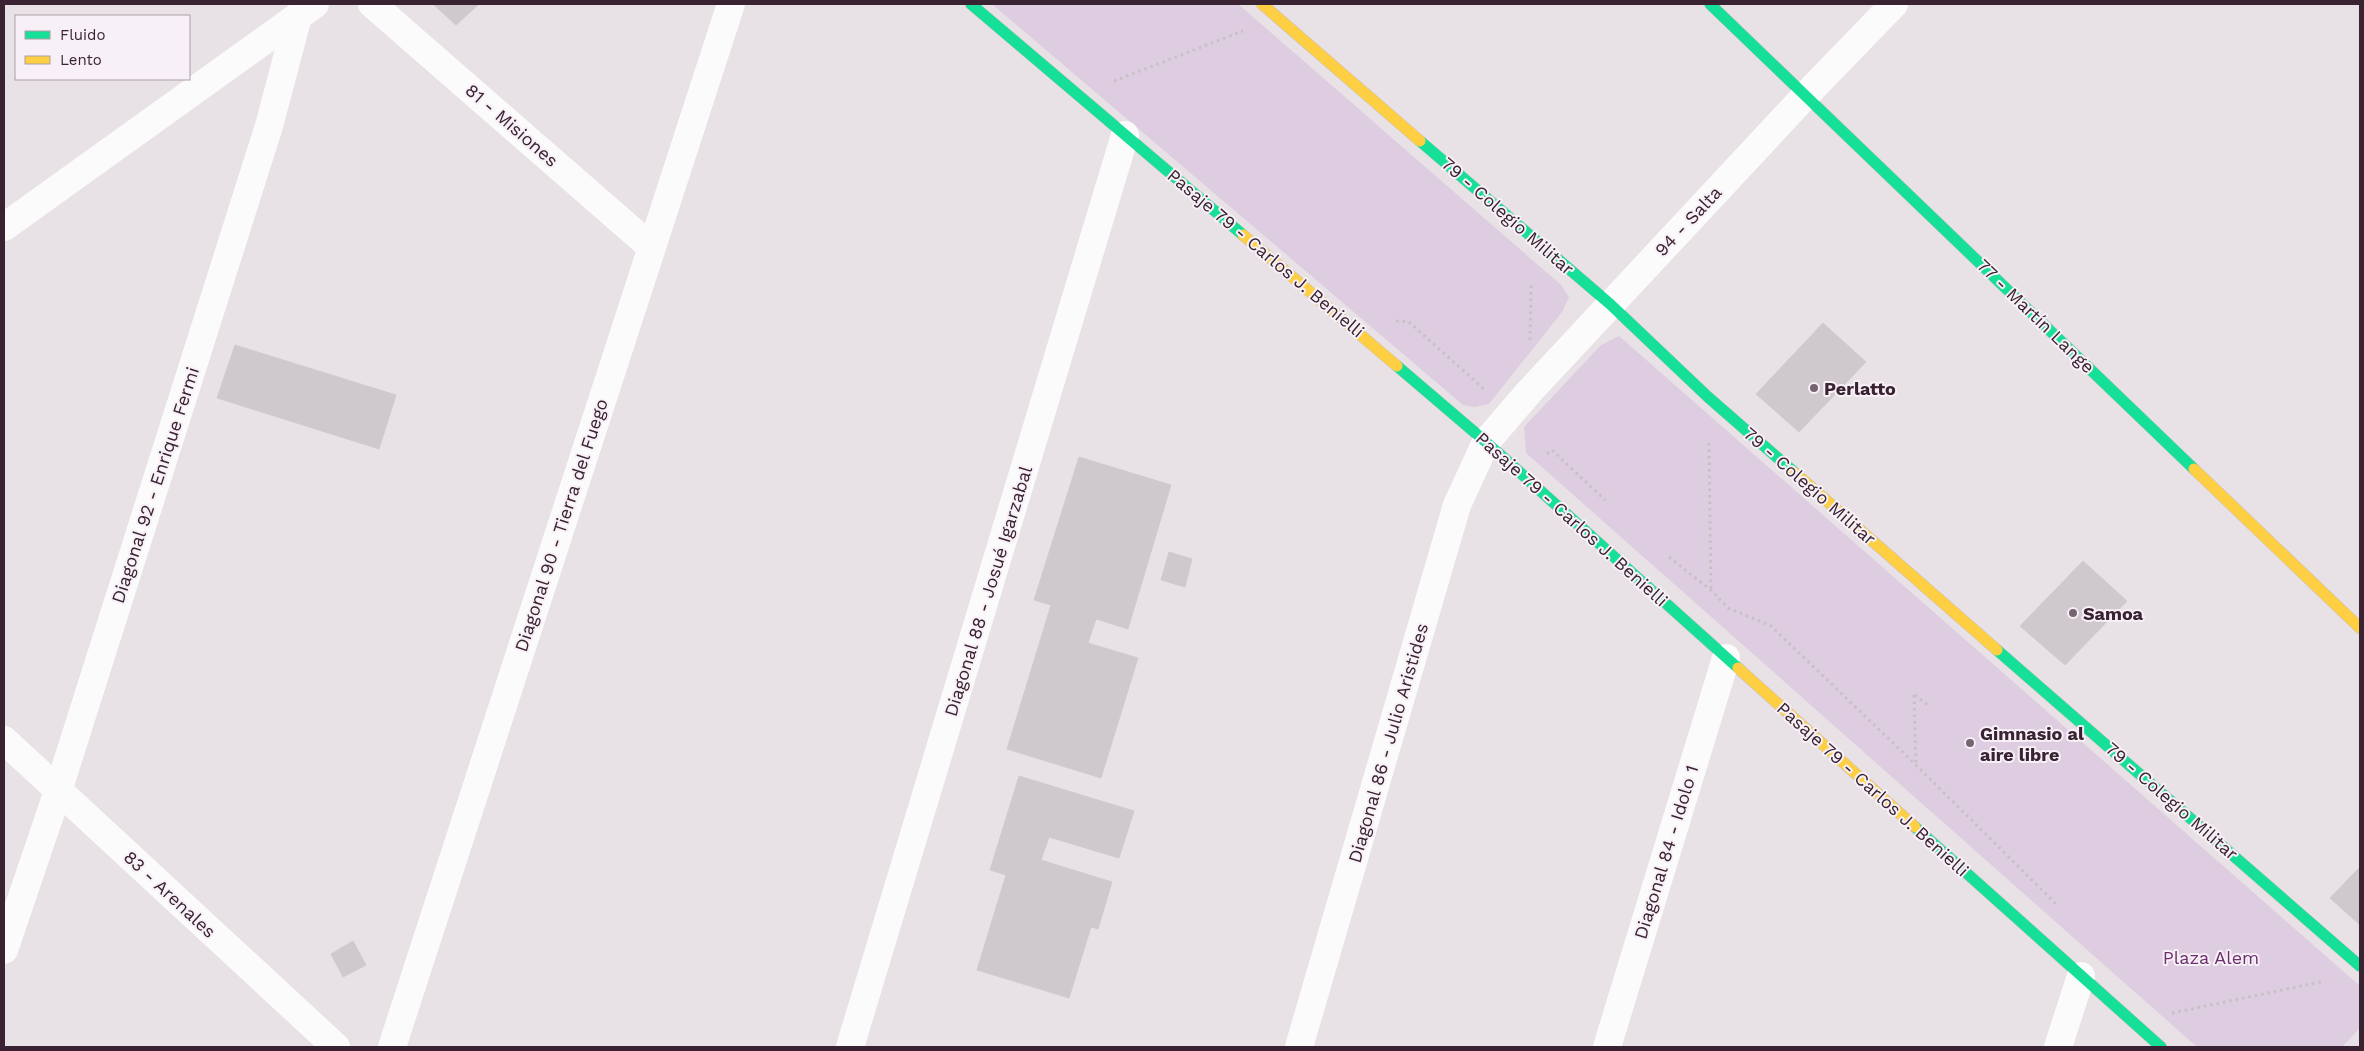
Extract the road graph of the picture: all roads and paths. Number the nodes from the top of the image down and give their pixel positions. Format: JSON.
{"nodes":[{"id":1,"x":372,"y":4,"type":"edge"},
{"id":2,"x":731,"y":4,"type":"edge"},
{"id":3,"x":971,"y":4,"type":"edge"},
{"id":4,"x":1262,"y":4,"type":"edge"},
{"id":5,"x":1710,"y":4,"type":"edge"},
{"id":6,"x":1894,"y":4,"type":"edge"},
{"id":7,"x":307,"y":10,"type":"edge"},
{"id":8,"x":1278,"y":18,"type":"junction"},
{"id":9,"x":1806,"y":94,"type":"junction"},
{"id":10,"x":1078,"y":95,"type":"junction"},
{"id":11,"x":1125,"y":134,"type":"junction"},
{"id":12,"x":4,"y":227,"type":"edge"},
{"id":13,"x":1532,"y":238,"type":"junction"},
{"id":14,"x":651,"y":246,"type":"junction"},
{"id":15,"x":1610,"y":304,"type":"junction"},
{"id":16,"x":1529,"y":392,"type":"junction"},
{"id":17,"x":1708,"y":397,"type":"junction"},
{"id":18,"x":1486,"y":442,"type":"junction"},
{"id":19,"x":1666,"y":555,"type":"dead end"},
{"id":20,"x":1712,"y":591,"type":"junction"},
{"id":21,"x":2360,"y":628,"type":"edge"},
{"id":22,"x":1726,"y":658,"type":"junction"},
{"id":23,"x":1929,"y":706,"type":"dead end"},
{"id":24,"x":4,"y":740,"type":"edge"},
{"id":25,"x":1916,"y":765,"type":"junction"},
{"id":26,"x":58,"y":792,"type":"junction"},
{"id":27,"x":2063,"y":911,"type":"dead end"},
{"id":28,"x":4,"y":950,"type":"edge"},
{"id":29,"x":2360,"y":966,"type":"edge"},
{"id":30,"x":2081,"y":976,"type":"junction"},
{"id":31,"x":2332,"y":980,"type":"dead end"},
{"id":32,"x":2171,"y":1013,"type":"dead end"},
{"id":33,"x":336,"y":1047,"type":"edge"},
{"id":34,"x":392,"y":1047,"type":"edge"},
{"id":35,"x":850,"y":1047,"type":"edge"},
{"id":36,"x":1299,"y":1047,"type":"edge"},
{"id":37,"x":1606,"y":1047,"type":"edge"},
{"id":38,"x":2058,"y":1047,"type":"edge"},
{"id":39,"x":2161,"y":1047,"type":"edge"}],
"edges":[{"from":1,"to":14,"type":"street","name":"81 - Misiones"},
{"from":2,"to":14,"type":"street","name":"Diagonal 90 - Tierra del Fuego"},
{"from":3,"to":10,"type":"street","name":"Pasaje 79 - Carlos J. Benielli"},
{"from":4,"to":8,"type":"street","name":"79 - Colegio Militar"},
{"from":5,"to":9,"type":"street","name":"77 - Martín Lange"},
{"from":6,"to":9,"type":"street","name":"94 - Salta"},
{"from":7,"to":12,"type":"street"},
{"from":7,"to":26,"type":"street","name":"Diagonal 92 - Enrique Fermi"},
{"from":8,"to":10,"type":"path"},
{"from":8,"to":13,"type":"street","name":"79 - Colegio Militar"},
{"from":9,"to":15,"type":"street","name":"94 - Salta"},
{"from":9,"to":21,"type":"street","name":"77 - Martín Lange"},
{"from":10,"to":11,"type":"street","name":"Pasaje 79 - Carlos J. Benielli"},
{"from":11,"to":18,"type":"street","name":"Pasaje 79 - Carlos J. Benielli"},
{"from":11,"to":35,"type":"street","name":"Diagonal 88 - Josué Igarzabal"},
{"from":13,"to":15,"type":"street","name":"79 - Colegio Militar"},
{"from":13,"to":16,"type":"path"},
{"from":14,"to":34,"type":"street","name":"Diagonal 90 - Tierra del Fuego"},
{"from":15,"to":16,"type":"street","name":"94 - Salta"},
{"from":15,"to":17,"type":"street","name":"79 - Colegio Militar"},
{"from":16,"to":18,"type":"street","name":"94 - Salta"},
{"from":17,"to":20,"type":"path"},
{"from":17,"to":29,"type":"street","name":"79 - Colegio Militar"},
{"from":18,"to":22,"type":"street","name":"Pasaje 79 - Carlos J. Benielli"},
{"from":18,"to":36,"type":"street","name":"Diagonal 86 - Julio Aristides"},
{"from":19,"to":20,"type":"path"},
{"from":20,"to":25,"type":"path"},
{"from":22,"to":30,"type":"street","name":"Pasaje 79 - Carlos J. Benielli"},
{"from":22,"to":37,"type":"street","name":"Diagonal 84 - Idolo 1"},
{"from":23,"to":25,"type":"path"},
{"from":24,"to":26,"type":"street","name":"83 - Arenales"},
{"from":25,"to":27,"type":"path"},
{"from":26,"to":28,"type":"street","name":"Diagonal 92 - Enrique Fermi"},
{"from":26,"to":33,"type":"street","name":"83 - Arenales"},
{"from":30,"to":38,"type":"street"},
{"from":30,"to":39,"type":"street","name":"Pasaje 79 - Carlos J. Benielli"},
{"from":31,"to":32,"type":"path"}]}
